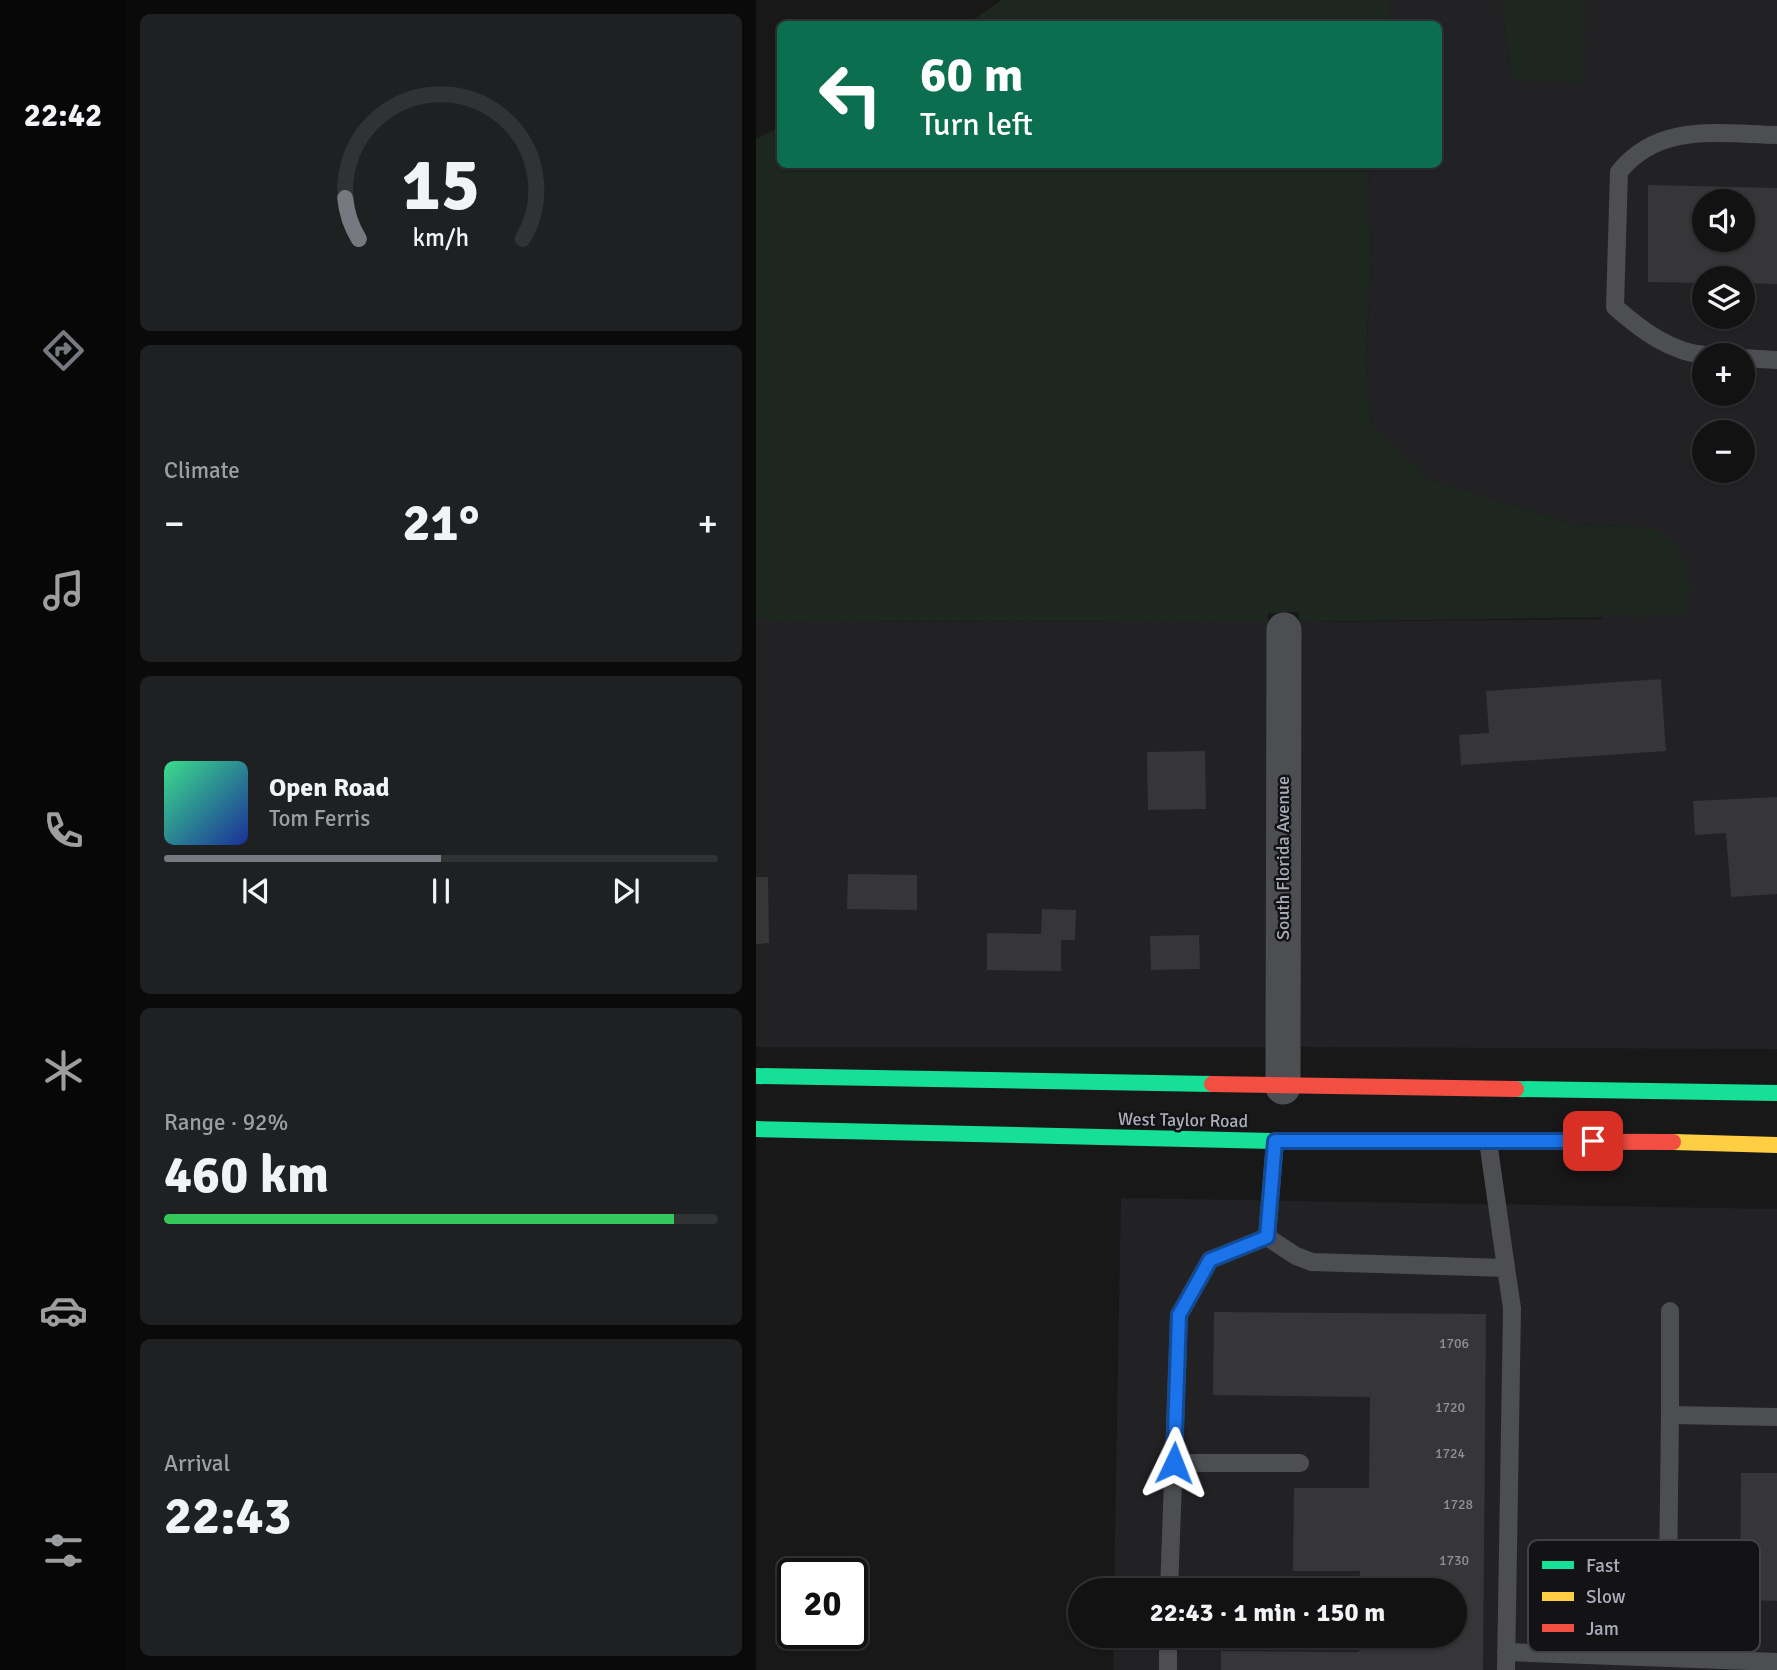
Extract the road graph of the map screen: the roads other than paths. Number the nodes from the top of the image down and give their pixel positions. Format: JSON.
{"nodes":[{"id":1,"x":1777,"y":135,"type":"edge"},
{"id":2,"x":1692,"y":354,"type":"edge"},
{"id":3,"x":1755,"y":359,"type":"edge"},
{"id":4,"x":1777,"y":360,"type":"edge"},
{"id":5,"x":1284,"y":630,"type":"dead end"},
{"id":6,"x":756,"y":1076,"type":"edge"},
{"id":7,"x":1585,"y":1092,"type":"junction"},
{"id":8,"x":1274,"y":1093,"type":"junction"},
{"id":9,"x":1777,"y":1093,"type":"edge"},
{"id":10,"x":1558,"y":1108,"type":"dead end"},
{"id":11,"x":936,"y":1118,"type":"dead end"},
{"id":12,"x":1291,"y":1125,"type":"dead end"},
{"id":13,"x":756,"y":1129,"type":"edge"},
{"id":14,"x":916,"y":1133,"type":"junction"},
{"id":15,"x":1275,"y":1141,"type":"junction"},
{"id":16,"x":1488,"y":1141,"type":"junction"},
{"id":17,"x":1777,"y":1145,"type":"edge"},
{"id":18,"x":1267,"y":1237,"type":"junction"},
{"id":19,"x":1506,"y":1268,"type":"junction"},
{"id":20,"x":1670,"y":1311,"type":"dead end"},
{"id":21,"x":1670,"y":1415,"type":"junction"},
{"id":22,"x":1777,"y":1417,"type":"edge"},
{"id":23,"x":1174,"y":1463,"type":"junction"},
{"id":24,"x":1300,"y":1463,"type":"dead end"},
{"id":25,"x":1668,"y":1540,"type":"edge"},
{"id":26,"x":1170,"y":1578,"type":"edge"},
{"id":27,"x":1168,"y":1648,"type":"edge"},
{"id":28,"x":1667,"y":1652,"type":"edge"},
{"id":29,"x":1667,"y":1658,"type":"junction"},
{"id":30,"x":1506,"y":1661,"type":"edge"},
{"id":31,"x":1777,"y":1662,"type":"edge"},
{"id":32,"x":1168,"y":1670,"type":"edge"}],
"edges":[{"from":1,"to":2,"type":"lane"},
{"from":3,"to":4,"type":"lane"},
{"from":5,"to":8,"type":"street","name":"South Florida Avenue"},
{"from":6,"to":8,"type":"highway","name":"West Taylor Road"},
{"from":7,"to":8,"type":"highway","name":"West Taylor Road"},
{"from":7,"to":9,"type":"highway","name":"West Taylor Road"},
{"from":7,"to":10,"type":"highway"},
{"from":11,"to":14,"type":"highway"},
{"from":12,"to":15,"type":"highway"},
{"from":13,"to":14,"type":"highway","name":"West Taylor Road"},
{"from":14,"to":15,"type":"highway","name":"West Taylor Road"},
{"from":15,"to":16,"type":"highway","name":"West Taylor Road"},
{"from":15,"to":18,"type":"lane"},
{"from":16,"to":17,"type":"highway","name":"West Taylor Road"},
{"from":16,"to":19,"type":"lane"},
{"from":18,"to":19,"type":"lane"},
{"from":18,"to":23,"type":"lane"},
{"from":19,"to":30,"type":"lane"},
{"from":20,"to":21,"type":"lane"},
{"from":21,"to":22,"type":"lane"},
{"from":21,"to":25,"type":"lane"},
{"from":23,"to":24,"type":"lane"},
{"from":23,"to":26,"type":"lane"},
{"from":27,"to":32,"type":"lane"},
{"from":28,"to":29,"type":"lane"},
{"from":29,"to":30,"type":"lane"},
{"from":29,"to":31,"type":"lane"}]}
